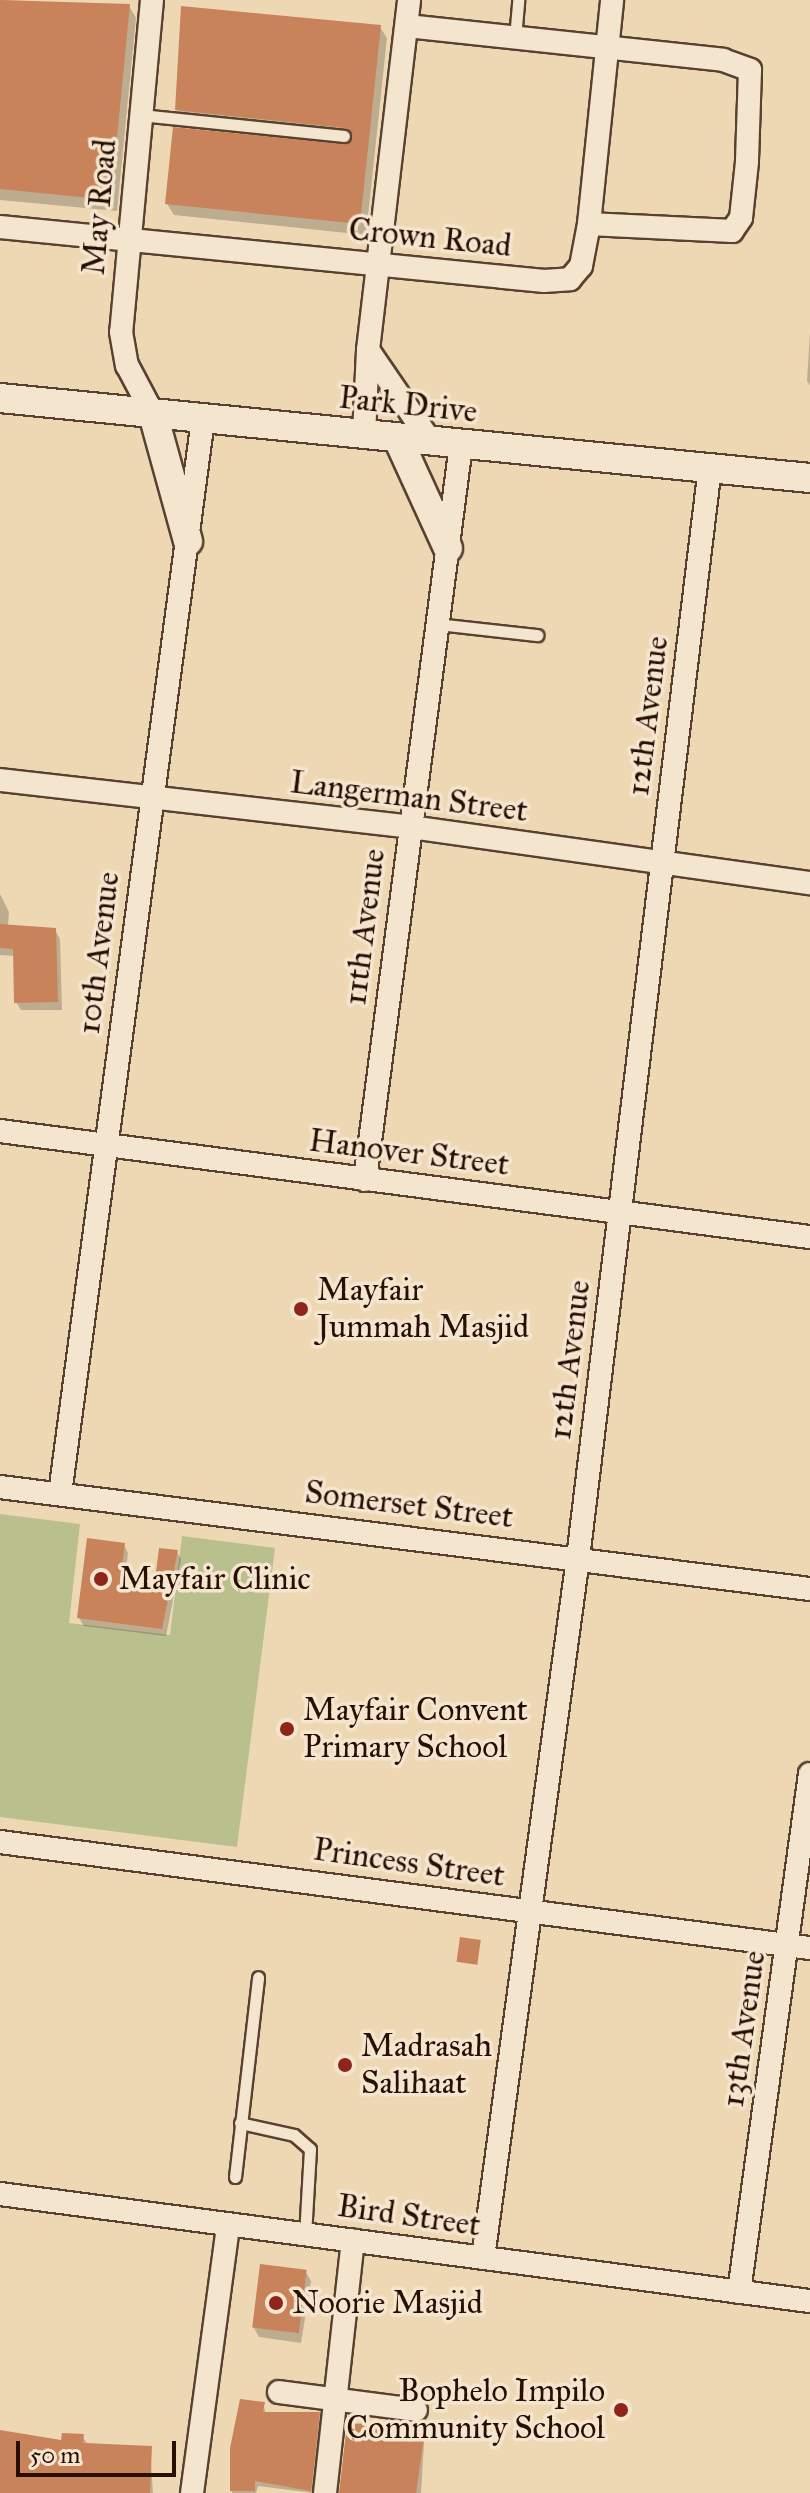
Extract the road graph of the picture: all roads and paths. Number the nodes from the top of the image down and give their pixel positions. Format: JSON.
{"nodes":[{"id":1,"x":152,"y":0,"type":"edge"},
{"id":2,"x":409,"y":0,"type":"edge"},
{"id":3,"x":518,"y":0,"type":"edge"},
{"id":4,"x":612,"y":0,"type":"edge"},
{"id":5,"x":407,"y":26,"type":"junction"},
{"id":6,"x":515,"y":38,"type":"junction"},
{"id":7,"x":607,"y":49,"type":"junction"},
{"id":8,"x":141,"y":115,"type":"junction"},
{"id":9,"x":344,"y":136,"type":"dead end"},
{"id":10,"x":589,"y":224,"type":"junction"},
{"id":11,"x":0,"y":227,"type":"edge"},
{"id":12,"x":129,"y":239,"type":"junction"},
{"id":13,"x":382,"y":265,"type":"junction"},
{"id":14,"x":368,"y":350,"type":"junction"},
{"id":15,"x":0,"y":398,"type":"edge"},
{"id":16,"x":153,"y":414,"type":"junction"},
{"id":17,"x":203,"y":419,"type":"junction"},
{"id":18,"x":364,"y":435,"type":"junction"},
{"id":19,"x":398,"y":439,"type":"junction"},
{"id":20,"x":431,"y":442,"type":"junction"},
{"id":21,"x":461,"y":445,"type":"junction"},
{"id":22,"x":710,"y":468,"type":"junction"},
{"id":23,"x":810,"y":478,"type":"edge"},
{"id":24,"x":188,"y":541,"type":"junction"},
{"id":25,"x":448,"y":548,"type":"junction"},
{"id":26,"x":437,"y":624,"type":"junction"},
{"id":27,"x":537,"y":635,"type":"dead end"},
{"id":28,"x":0,"y":780,"type":"edge"},
{"id":29,"x":150,"y":797,"type":"junction"},
{"id":30,"x":410,"y":827,"type":"junction"},
{"id":31,"x":662,"y":864,"type":"junction"},
{"id":32,"x":810,"y":883,"type":"edge"},
{"id":33,"x":0,"y":1131,"type":"edge"},
{"id":34,"x":108,"y":1144,"type":"junction"},
{"id":35,"x":365,"y":1180,"type":"junction"},
{"id":36,"x":619,"y":1213,"type":"junction"},
{"id":37,"x":810,"y":1237,"type":"edge"},
{"id":38,"x":0,"y":1487,"type":"edge"},
{"id":39,"x":60,"y":1494,"type":"junction"},
{"id":40,"x":578,"y":1558,"type":"junction"},
{"id":41,"x":810,"y":1589,"type":"edge"},
{"id":42,"x":810,"y":1774,"type":"edge"},
{"id":43,"x":0,"y":1842,"type":"edge"},
{"id":44,"x":530,"y":1911,"type":"junction"},
{"id":45,"x":799,"y":1946,"type":"edge"},
{"id":46,"x":258,"y":1977,"type":"dead end"},
{"id":47,"x":240,"y":2123,"type":"junction"},
{"id":48,"x":235,"y":2177,"type":"dead end"},
{"id":49,"x":0,"y":2194,"type":"edge"},
{"id":50,"x":228,"y":2225,"type":"junction"},
{"id":51,"x":305,"y":2235,"type":"junction"},
{"id":52,"x":353,"y":2241,"type":"junction"},
{"id":53,"x":483,"y":2258,"type":"junction"},
{"id":54,"x":739,"y":2292,"type":"junction"},
{"id":55,"x":810,"y":2301,"type":"edge"},
{"id":56,"x":279,"y":2392,"type":"dead end"},
{"id":57,"x":337,"y":2400,"type":"junction"},
{"id":58,"x":416,"y":2410,"type":"dead end"},
{"id":59,"x":192,"y":2493,"type":"edge"},
{"id":60,"x":325,"y":2493,"type":"edge"}],
"edges":[{"from":1,"to":8,"type":"street","name":"May Road"},
{"from":2,"to":5,"type":"street"},
{"from":3,"to":6,"type":"lane"},
{"from":4,"to":7,"type":"street","name":"Crown Road"},
{"from":5,"to":6,"type":"street"},
{"from":5,"to":13,"type":"street"},
{"from":6,"to":7,"type":"street"},
{"from":7,"to":10,"type":"street","name":"Crown Road"},
{"from":7,"to":10,"type":"street"},
{"from":8,"to":9,"type":"lane"},
{"from":8,"to":12,"type":"street","name":"May Road"},
{"from":10,"to":13,"type":"street","name":"Crown Road"},
{"from":11,"to":12,"type":"street","name":"Crown Road"},
{"from":12,"to":13,"type":"street","name":"Crown Road"},
{"from":12,"to":16,"type":"street","name":"May Road"},
{"from":13,"to":14,"type":"street"},
{"from":14,"to":18,"type":"street"},
{"from":14,"to":20,"type":"street"},
{"from":15,"to":16,"type":"street","name":"Park Drive"},
{"from":16,"to":17,"type":"street","name":"Park Drive"},
{"from":16,"to":24,"type":"street"},
{"from":17,"to":18,"type":"street","name":"Park Drive"},
{"from":17,"to":24,"type":"street","name":"10th Avenue"},
{"from":18,"to":19,"type":"street","name":"Park Drive"},
{"from":19,"to":20,"type":"street","name":"Park Drive"},
{"from":19,"to":25,"type":"street"},
{"from":20,"to":21,"type":"street","name":"Park Drive"},
{"from":21,"to":22,"type":"street","name":"Park Drive"},
{"from":21,"to":25,"type":"street","name":"11th Avenue"},
{"from":22,"to":23,"type":"street","name":"Park Drive"},
{"from":22,"to":31,"type":"street","name":"12th Avenue"},
{"from":24,"to":29,"type":"street","name":"10th Avenue"},
{"from":25,"to":26,"type":"street","name":"11th Avenue"},
{"from":26,"to":27,"type":"lane"},
{"from":26,"to":30,"type":"street","name":"11th Avenue"},
{"from":28,"to":29,"type":"street","name":"Langerman Street"},
{"from":29,"to":30,"type":"street","name":"Langerman Street"},
{"from":29,"to":34,"type":"street","name":"10th Avenue"},
{"from":30,"to":31,"type":"street","name":"Langerman Street"},
{"from":30,"to":35,"type":"street","name":"11th Avenue"},
{"from":31,"to":32,"type":"street","name":"Langerman Street"},
{"from":31,"to":36,"type":"street","name":"12th Avenue"},
{"from":33,"to":34,"type":"street","name":"Hanover Street"},
{"from":34,"to":35,"type":"street","name":"Hanover Street"},
{"from":34,"to":39,"type":"street","name":"10th Avenue"},
{"from":35,"to":36,"type":"street","name":"Hanover Street"},
{"from":36,"to":37,"type":"street","name":"Hanover Street"},
{"from":36,"to":40,"type":"street","name":"12th Avenue"},
{"from":38,"to":39,"type":"street","name":"Somerset Street"},
{"from":39,"to":40,"type":"street","name":"Somerset Street"},
{"from":40,"to":41,"type":"street","name":"Somerset Street"},
{"from":40,"to":44,"type":"street","name":"12th Avenue"},
{"from":42,"to":45,"type":"street","name":"13th Avenue"},
{"from":43,"to":44,"type":"street","name":"Princess Street"},
{"from":44,"to":45,"type":"street","name":"Princess Street"},
{"from":44,"to":53,"type":"street","name":"12th Avenue"},
{"from":45,"to":54,"type":"street","name":"13th Avenue"},
{"from":46,"to":47,"type":"lane"},
{"from":47,"to":48,"type":"lane"},
{"from":47,"to":51,"type":"lane"},
{"from":49,"to":50,"type":"street","name":"Bird Street"},
{"from":50,"to":51,"type":"street","name":"Bird Street"},
{"from":50,"to":59,"type":"street"},
{"from":51,"to":52,"type":"street","name":"Bird Street"},
{"from":52,"to":53,"type":"street","name":"Bird Street"},
{"from":52,"to":57,"type":"street"},
{"from":53,"to":54,"type":"street","name":"Bird Street"},
{"from":54,"to":55,"type":"street","name":"Bird Street"},
{"from":56,"to":57,"type":"street"},
{"from":57,"to":58,"type":"street"},
{"from":57,"to":60,"type":"street"}]}
